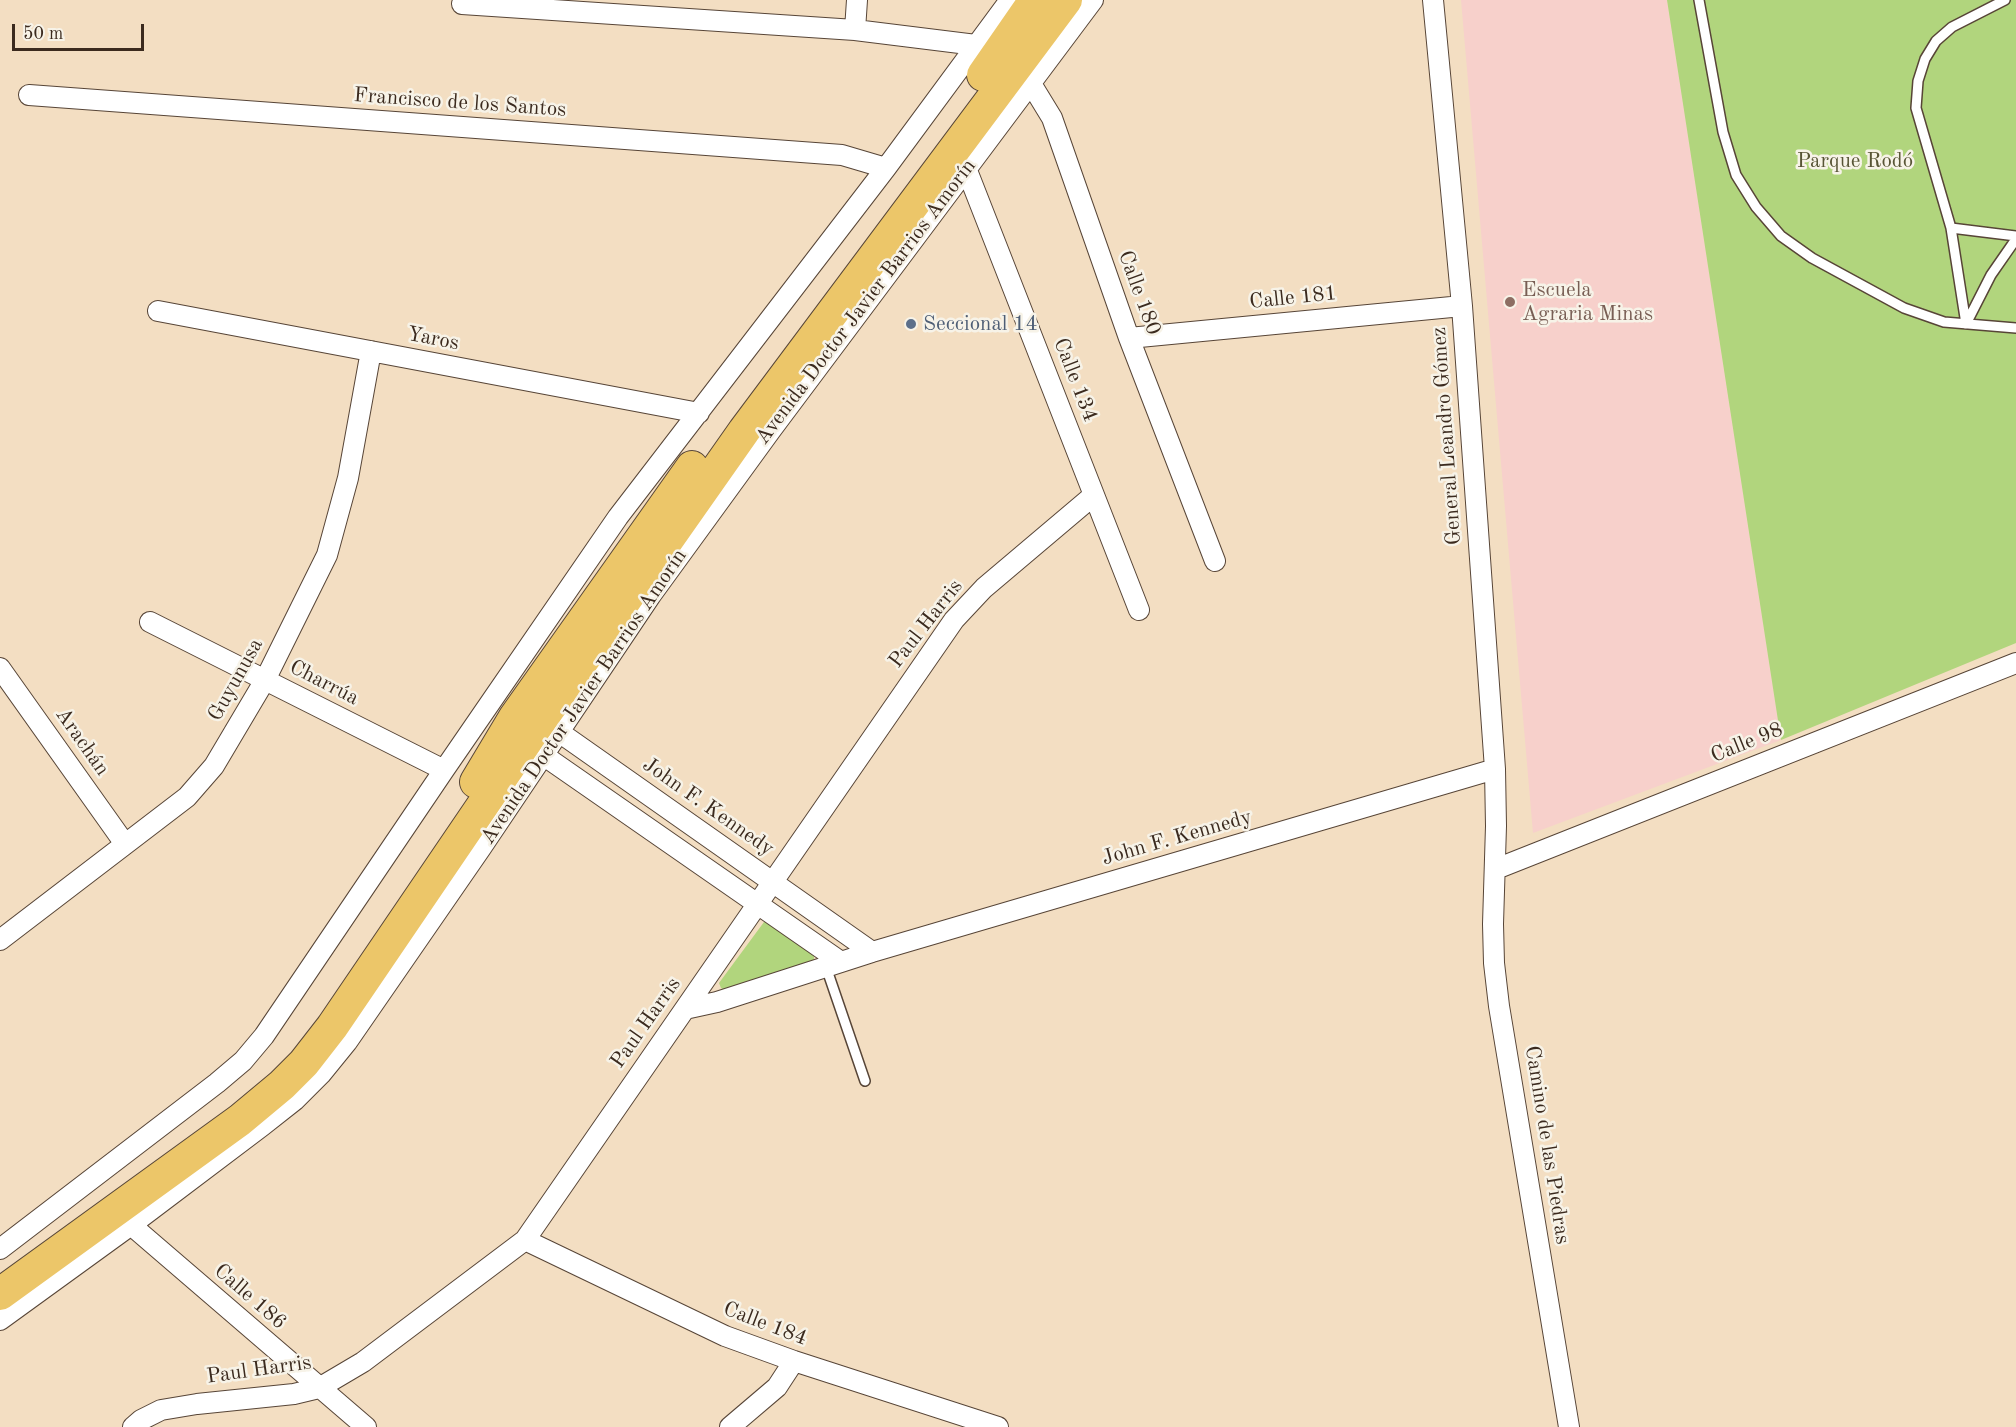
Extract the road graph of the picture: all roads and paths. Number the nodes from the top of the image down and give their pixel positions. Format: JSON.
{"nodes":[{"id":1,"x":857,"y":0,"type":"edge"},
{"id":2,"x":1011,"y":0,"type":"edge"},
{"id":3,"x":1035,"y":0,"type":"edge"},
{"id":4,"x":1066,"y":0,"type":"edge"},
{"id":5,"x":1093,"y":0,"type":"edge"},
{"id":6,"x":1433,"y":0,"type":"edge"},
{"id":7,"x":1699,"y":0,"type":"edge"},
{"id":8,"x":2005,"y":0,"type":"edge"},
{"id":9,"x":462,"y":4,"type":"dead end"},
{"id":10,"x":855,"y":30,"type":"junction"},
{"id":11,"x":1005,"y":63,"type":"junction"},
{"id":12,"x":29,"y":95,"type":"dead end"},
{"id":13,"x":885,"y":168,"type":"junction"},
{"id":14,"x":966,"y":168,"type":"junction"},
{"id":15,"x":1951,"y":228,"type":"junction"},
{"id":16,"x":2016,"y":237,"type":"edge"},
{"id":17,"x":1462,"y":306,"type":"junction"},
{"id":18,"x":159,"y":311,"type":"dead end"},
{"id":19,"x":1966,"y":324,"type":"junction"},
{"id":20,"x":2016,"y":328,"type":"edge"},
{"id":21,"x":1129,"y":338,"type":"junction"},
{"id":22,"x":370,"y":351,"type":"junction"},
{"id":23,"x":699,"y":413,"type":"junction"},
{"id":24,"x":1094,"y":495,"type":"junction"},
{"id":25,"x":1215,"y":561,"type":"dead end"},
{"id":26,"x":1139,"y":610,"type":"dead end"},
{"id":27,"x":150,"y":622,"type":"dead end"},
{"id":28,"x":2016,"y":663,"type":"edge"},
{"id":29,"x":0,"y":668,"type":"edge"},
{"id":30,"x":265,"y":680,"type":"junction"},
{"id":31,"x":539,"y":734,"type":"junction"},
{"id":32,"x":1495,"y":769,"type":"junction"},
{"id":33,"x":444,"y":770,"type":"junction"},
{"id":34,"x":125,"y":844,"type":"junction"},
{"id":35,"x":1496,"y":869,"type":"junction"},
{"id":36,"x":772,"y":882,"type":"junction"},
{"id":37,"x":757,"y":904,"type":"junction"},
{"id":38,"x":0,"y":940,"type":"edge"},
{"id":39,"x":872,"y":952,"type":"junction"},
{"id":40,"x":833,"y":965,"type":"junction"},
{"id":41,"x":685,"y":1009,"type":"junction"},
{"id":42,"x":865,"y":1081,"type":"dead end"},
{"id":43,"x":131,"y":1225,"type":"junction"},
{"id":44,"x":525,"y":1240,"type":"junction"},
{"id":45,"x":0,"y":1249,"type":"edge"},
{"id":46,"x":0,"y":1274,"type":"edge"},
{"id":47,"x":0,"y":1294,"type":"edge"},
{"id":48,"x":0,"y":1320,"type":"edge"},
{"id":49,"x":795,"y":1361,"type":"junction"},
{"id":50,"x":319,"y":1388,"type":"junction"},
{"id":51,"x":133,"y":1427,"type":"edge"},
{"id":52,"x":366,"y":1427,"type":"edge"},
{"id":53,"x":730,"y":1427,"type":"edge"},
{"id":54,"x":998,"y":1427,"type":"edge"},
{"id":55,"x":1569,"y":1427,"type":"edge"}],
"edges":[{"from":1,"to":10,"type":"street"},
{"from":2,"to":11,"type":"street","name":"Avenida Doctor Javier Barrios Amorín"},
{"from":3,"to":11,"type":"highway","name":"Avenida Doctor Javier Barrios Amorín"},
{"from":4,"to":11,"type":"highway","name":"Avenida Doctor Javier Barrios Amorín"},
{"from":5,"to":11,"type":"street","name":"Avenida Doctor Javier Barrios Amorín"},
{"from":6,"to":17,"type":"street","name":"General Leandro Gómez"},
{"from":7,"to":19,"type":"lane"},
{"from":8,"to":15,"type":"lane"},
{"from":9,"to":10,"type":"street"},
{"from":10,"to":11,"type":"street"},
{"from":11,"to":13,"type":"street","name":"Avenida Doctor Javier Barrios Amorín"},
{"from":11,"to":14,"type":"street","name":"Avenida Doctor Javier Barrios Amorín"},
{"from":11,"to":21,"type":"street","name":"Calle 180"},
{"from":11,"to":31,"type":"highway","name":"Avenida Doctor Javier Barrios Amorín"},
{"from":12,"to":13,"type":"street","name":"Francisco de los Santos"},
{"from":13,"to":23,"type":"street","name":"Avenida Doctor Javier Barrios Amorín"},
{"from":14,"to":24,"type":"street","name":"Calle 134"},
{"from":14,"to":31,"type":"street","name":"Avenida Doctor Javier Barrios Amorín"},
{"from":15,"to":16,"type":"lane"},
{"from":15,"to":19,"type":"lane"},
{"from":16,"to":19,"type":"lane"},
{"from":17,"to":21,"type":"street","name":"Calle 181"},
{"from":17,"to":32,"type":"street","name":"General Leandro Gómez"},
{"from":18,"to":22,"type":"street","name":"Yaros"},
{"from":19,"to":20,"type":"lane"},
{"from":21,"to":25,"type":"street","name":"Calle 180"},
{"from":22,"to":23,"type":"street","name":"Yaros"},
{"from":22,"to":30,"type":"street","name":"Guyunusa"},
{"from":23,"to":33,"type":"street","name":"Avenida Doctor Javier Barrios Amorín"},
{"from":24,"to":26,"type":"street","name":"Calle 134"},
{"from":24,"to":36,"type":"street","name":"Paul Harris"},
{"from":27,"to":30,"type":"street","name":"Charrúa"},
{"from":28,"to":35,"type":"street","name":"Calle 98"},
{"from":29,"to":34,"type":"street","name":"Arachán"},
{"from":30,"to":33,"type":"street","name":"Charrúa"},
{"from":30,"to":34,"type":"street","name":"Guyunusa"},
{"from":31,"to":36,"type":"street","name":"John F. Kennedy"},
{"from":31,"to":37,"type":"street"},
{"from":31,"to":43,"type":"street","name":"Avenida Doctor Javier Barrios Amorín"},
{"from":31,"to":46,"type":"highway","name":"Avenida Doctor Javier Barrios Amorín"},
{"from":31,"to":47,"type":"highway","name":"Avenida Doctor Javier Barrios Amorín"},
{"from":32,"to":35,"type":"street","name":"General Leandro Gómez"},
{"from":32,"to":39,"type":"street","name":"John F. Kennedy"},
{"from":33,"to":45,"type":"street","name":"Avenida Doctor Javier Barrios Amorín"},
{"from":34,"to":38,"type":"street","name":"Guyunusa"},
{"from":35,"to":55,"type":"street","name":"Camino de las Piedras"},
{"from":36,"to":37,"type":"street","name":"Paul Harris"},
{"from":36,"to":39,"type":"street","name":"John F. Kennedy"},
{"from":37,"to":40,"type":"street"},
{"from":37,"to":41,"type":"street","name":"Paul Harris"},
{"from":39,"to":40,"type":"street","name":"John F. Kennedy"},
{"from":40,"to":41,"type":"street","name":"John F. Kennedy"},
{"from":40,"to":42,"type":"lane"},
{"from":41,"to":44,"type":"street","name":"Paul Harris"},
{"from":43,"to":48,"type":"street","name":"Avenida Doctor Javier Barrios Amorín"},
{"from":43,"to":50,"type":"street","name":"Calle 186"},
{"from":44,"to":49,"type":"street","name":"Calle 184"},
{"from":44,"to":50,"type":"street","name":"Paul Harris"},
{"from":49,"to":53,"type":"street"},
{"from":49,"to":54,"type":"street","name":"Calle 184"},
{"from":50,"to":51,"type":"street","name":"Paul Harris"},
{"from":50,"to":52,"type":"street","name":"Calle 186"}]}
